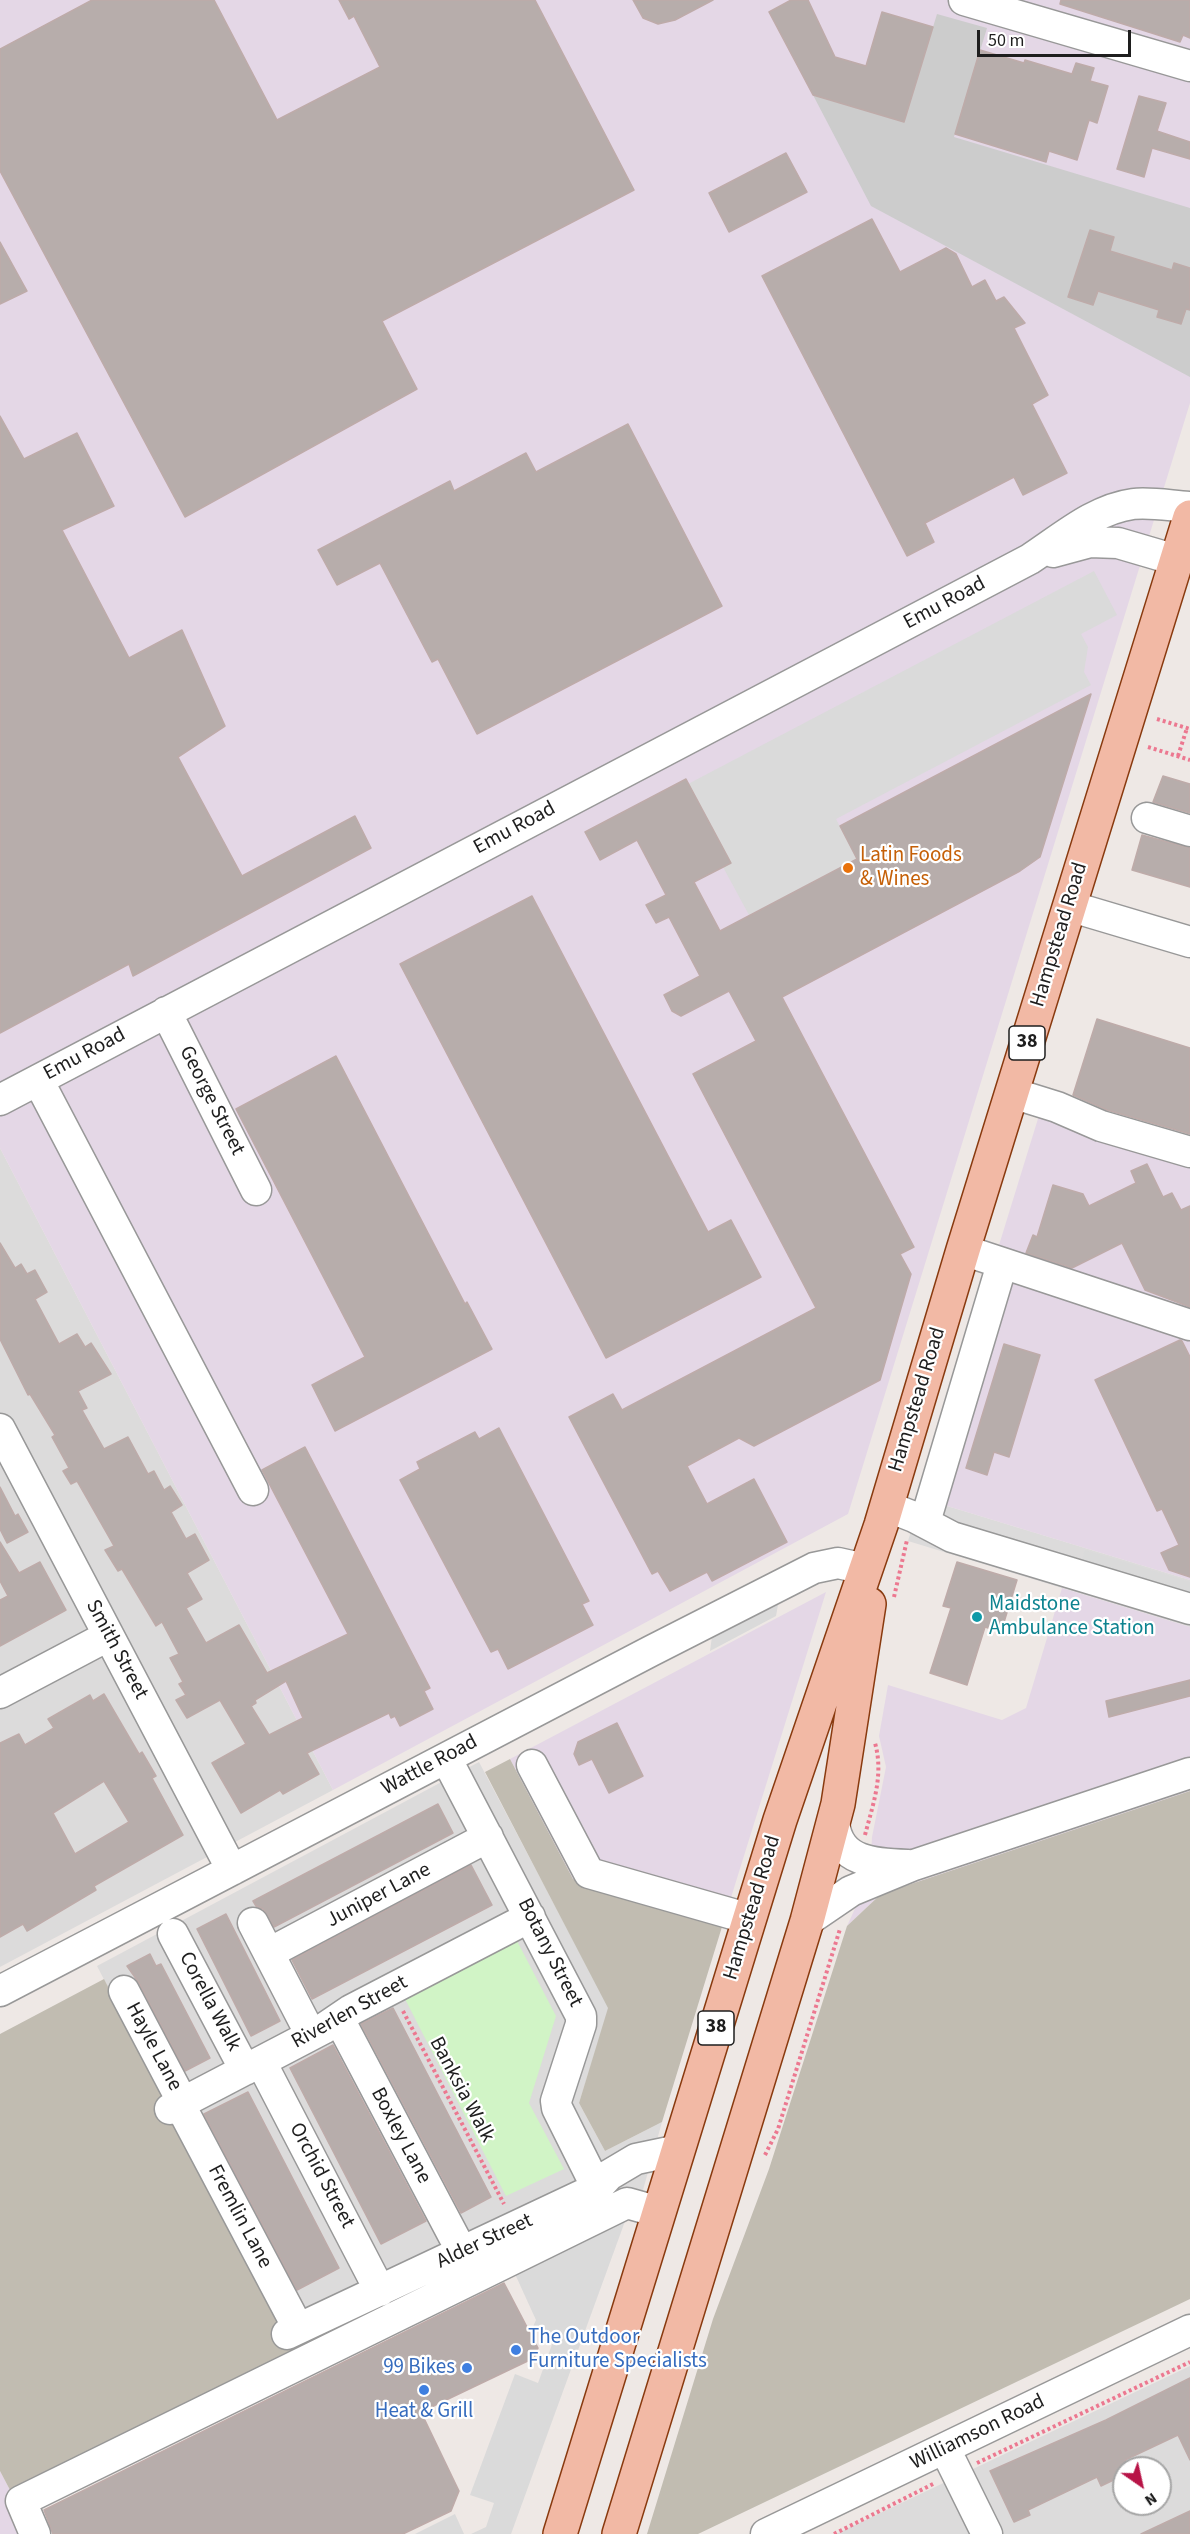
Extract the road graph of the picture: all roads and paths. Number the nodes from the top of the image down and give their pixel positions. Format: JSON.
{"nodes":[{"id":1,"x":964,"y":0,"type":"edge"},
{"id":2,"x":1190,"y":66,"type":"edge"},
{"id":3,"x":1190,"y":507,"type":"edge"},
{"id":4,"x":1190,"y":517,"type":"edge"},
{"id":5,"x":1030,"y":559,"type":"junction"},
{"id":6,"x":1176,"y":560,"type":"junction"},
{"id":7,"x":1157,"y":719,"type":"dead end"},
{"id":8,"x":1189,"y":729,"type":"edge"},
{"id":9,"x":1148,"y":747,"type":"dead end"},
{"id":10,"x":1178,"y":756,"type":"junction"},
{"id":11,"x":1190,"y":760,"type":"edge"},
{"id":12,"x":1147,"y":818,"type":"dead end"},
{"id":13,"x":1190,"y":831,"type":"edge"},
{"id":14,"x":1069,"y":906,"type":"junction"},
{"id":15,"x":1190,"y":942,"type":"edge"},
{"id":16,"x":166,"y":1012,"type":"junction"},
{"id":17,"x":38,"y":1080,"type":"junction"},
{"id":18,"x":1012,"y":1093,"type":"junction"},
{"id":19,"x":0,"y":1100,"type":"edge"},
{"id":20,"x":1190,"y":1152,"type":"edge"},
{"id":21,"x":256,"y":1190,"type":"dead end"},
{"id":22,"x":963,"y":1250,"type":"junction"},
{"id":23,"x":1002,"y":1264,"type":"junction"},
{"id":24,"x":1190,"y":1325,"type":"edge"},
{"id":25,"x":0,"y":1429,"type":"edge"},
{"id":26,"x":253,"y":1490,"type":"dead end"},
{"id":27,"x":883,"y":1516,"type":"junction"},
{"id":28,"x":925,"y":1522,"type":"junction"},
{"id":29,"x":865,"y":1569,"type":"junction"},
{"id":30,"x":1190,"y":1609,"type":"edge"},
{"id":31,"x":108,"y":1636,"type":"junction"},
{"id":32,"x":0,"y":1693,"type":"edge"},
{"id":33,"x":446,"y":1758,"type":"junction"},
{"id":34,"x":532,"y":1765,"type":"dead end"},
{"id":35,"x":1190,"y":1773,"type":"edge"},
{"id":36,"x":834,"y":1822,"type":"junction"},
{"id":37,"x":488,"y":1837,"type":"junction"},
{"id":38,"x":914,"y":1865,"type":"junction"},
{"id":39,"x":232,"y":1870,"type":"junction"},
{"id":40,"x":530,"y":1917,"type":"junction"},
{"id":41,"x":750,"y":1919,"type":"junction"},
{"id":42,"x":807,"y":1921,"type":"junction"},
{"id":43,"x":253,"y":1923,"type":"dead end"},
{"id":44,"x":173,"y":1934,"type":"dead end"},
{"id":45,"x":269,"y":1953,"type":"junction"},
{"id":46,"x":392,"y":1989,"type":"junction"},
{"id":47,"x":0,"y":1991,"type":"edge"},
{"id":48,"x":124,"y":1991,"type":"dead end"},
{"id":49,"x":339,"y":2019,"type":"junction"},
{"id":50,"x":311,"y":2035,"type":"junction"},
{"id":51,"x":253,"y":2066,"type":"junction"},
{"id":52,"x":178,"y":2106,"type":"junction"},
{"id":53,"x":679,"y":2150,"type":"junction"},
{"id":54,"x":597,"y":2188,"type":"junction"},
{"id":55,"x":662,"y":2203,"type":"junction"},
{"id":56,"x":504,"y":2204,"type":"dead end"},
{"id":57,"x":462,"y":2253,"type":"junction"},
{"id":58,"x":380,"y":2291,"type":"junction"},
{"id":59,"x":292,"y":2331,"type":"joint"},
{"id":60,"x":1190,"y":2331,"type":"edge"},
{"id":61,"x":1190,"y":2362,"type":"edge"},
{"id":62,"x":951,"y":2461,"type":"junction"},
{"id":63,"x":34,"y":2534,"type":"edge"},
{"id":64,"x":560,"y":2534,"type":"edge"},
{"id":65,"x":619,"y":2534,"type":"edge"},
{"id":66,"x":766,"y":2534,"type":"edge"},
{"id":67,"x":834,"y":2534,"type":"edge"},
{"id":68,"x":987,"y":2534,"type":"edge"}],
"edges":[{"from":1,"to":2,"type":"street"},
{"from":3,"to":5,"type":"street","name":"Emu Road"},
{"from":4,"to":6,"type":"main road","name":"Hampstead Road","number":"38"},
{"from":5,"to":6,"type":"street","name":"Emu Road"},
{"from":5,"to":16,"type":"street","name":"Emu Road"},
{"from":6,"to":14,"type":"main road","name":"Hampstead Road","number":"38"},
{"from":7,"to":8,"type":"path"},
{"from":8,"to":10,"type":"path"},
{"from":9,"to":10,"type":"path"},
{"from":10,"to":11,"type":"path"},
{"from":12,"to":13,"type":"street"},
{"from":14,"to":15,"type":"street"},
{"from":14,"to":18,"type":"main road","name":"Hampstead Road","number":"38"},
{"from":16,"to":17,"type":"street","name":"Emu Road"},
{"from":16,"to":21,"type":"street","name":"George Street"},
{"from":17,"to":19,"type":"street","name":"Emu Road"},
{"from":17,"to":26,"type":"street"},
{"from":18,"to":20,"type":"street"},
{"from":18,"to":22,"type":"main road","name":"Hampstead Road","number":"38"},
{"from":22,"to":23,"type":"street"},
{"from":22,"to":27,"type":"main road","name":"Hampstead Road","number":"38"},
{"from":23,"to":24,"type":"street"},
{"from":23,"to":28,"type":"street"},
{"from":25,"to":31,"type":"street","name":"Smith Street"},
{"from":27,"to":28,"type":"street"},
{"from":27,"to":29,"type":"main road","name":"Hampstead Road","number":"38"},
{"from":27,"to":36,"type":"main road","name":"Hampstead Road","number":"38"},
{"from":28,"to":30,"type":"street"},
{"from":29,"to":33,"type":"street","name":"Wattle Road"},
{"from":29,"to":41,"type":"main road","name":"Hampstead Road","number":"38"},
{"from":31,"to":32,"type":"street"},
{"from":31,"to":39,"type":"street","name":"Smith Street"},
{"from":33,"to":37,"type":"street","name":"Botany Street"},
{"from":33,"to":39,"type":"street","name":"Wattle Road"},
{"from":34,"to":41,"type":"street"},
{"from":35,"to":38,"type":"street"},
{"from":36,"to":38,"type":"street"},
{"from":36,"to":42,"type":"main road","name":"Hampstead Road","number":"38"},
{"from":37,"to":40,"type":"street","name":"Botany Street"},
{"from":37,"to":45,"type":"street","name":"Juniper Lane"},
{"from":38,"to":42,"type":"street"},
{"from":39,"to":47,"type":"street","name":"Wattle Road"},
{"from":40,"to":46,"type":"street","name":"Riverlen Street"},
{"from":40,"to":54,"type":"street","name":"Botany Street"},
{"from":41,"to":53,"type":"main road","name":"Hampstead Road","number":"38"},
{"from":42,"to":65,"type":"main road","name":"Hampstead Road","number":"38"},
{"from":43,"to":45,"type":"street"},
{"from":44,"to":51,"type":"street","name":"Corella Walk"},
{"from":45,"to":50,"type":"street"},
{"from":46,"to":49,"type":"street","name":"Riverlen Street"},
{"from":46,"to":56,"type":"path","name":"Banksia Walk"},
{"from":48,"to":52,"type":"street","name":"Hayle Lane"},
{"from":49,"to":50,"type":"street","name":"Riverlen Street"},
{"from":49,"to":57,"type":"street","name":"Boxley Lane"},
{"from":50,"to":51,"type":"street","name":"Riverlen Street"},
{"from":51,"to":52,"type":"street","name":"Riverlen Street"},
{"from":51,"to":58,"type":"street","name":"Orchid Street"},
{"from":52,"to":59,"type":"street","name":"Fremlin Lane"},
{"from":53,"to":54,"type":"street","name":"Alder Street"},
{"from":53,"to":55,"type":"main road","name":"Hampstead Road","number":"38"},
{"from":54,"to":55,"type":"street"},
{"from":54,"to":57,"type":"street","name":"Alder Street"},
{"from":55,"to":63,"type":"street"},
{"from":55,"to":64,"type":"main road","name":"Hampstead Road","number":"38"},
{"from":57,"to":58,"type":"street","name":"Alder Street"},
{"from":58,"to":59,"type":"street","name":"Alder Street"},
{"from":60,"to":62,"type":"street","name":"Williamson Road"},
{"from":61,"to":62,"type":"path"},
{"from":62,"to":66,"type":"street","name":"Williamson Road"},
{"from":62,"to":67,"type":"path"},
{"from":62,"to":68,"type":"street"}]}
